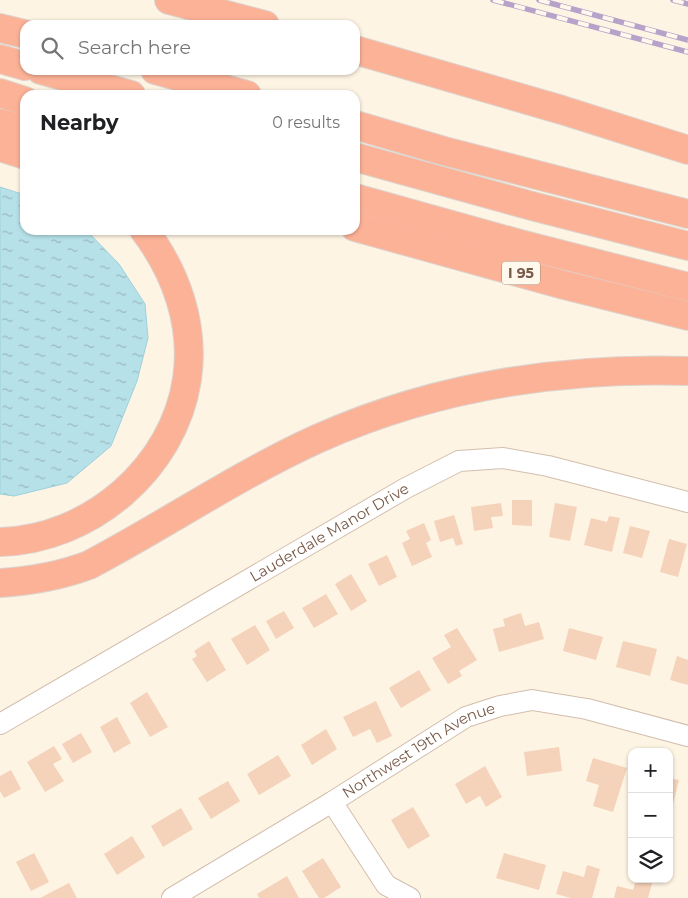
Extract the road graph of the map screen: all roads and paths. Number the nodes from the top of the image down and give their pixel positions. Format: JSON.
{"nodes":[{"id":1,"x":169,"y":0,"type":"edge"},
{"id":2,"x":246,"y":20,"type":"edge"},
{"id":3,"x":0,"y":28,"type":"edge"},
{"id":4,"x":20,"y":33,"type":"edge"},
{"id":5,"x":360,"y":51,"type":"edge"},
{"id":6,"x":0,"y":59,"type":"edge"},
{"id":7,"x":20,"y":65,"type":"edge"},
{"id":8,"x":59,"y":75,"type":"edge"},
{"id":9,"x":173,"y":75,"type":"edge"},
{"id":10,"x":113,"y":90,"type":"edge"},
{"id":11,"x":229,"y":90,"type":"edge"},
{"id":12,"x":0,"y":93,"type":"edge"},
{"id":13,"x":20,"y":99,"type":"edge"},
{"id":14,"x":0,"y":123,"type":"edge"},
{"id":15,"x":360,"y":126,"type":"edge"},
{"id":16,"x":20,"y":129,"type":"edge"},
{"id":17,"x":0,"y":147,"type":"edge"},
{"id":18,"x":688,"y":150,"type":"edge"},
{"id":19,"x":20,"y":153,"type":"edge"},
{"id":20,"x":360,"y":158,"type":"edge"},
{"id":21,"x":360,"y":199,"type":"edge"},
{"id":22,"x":688,"y":214,"type":"edge"},
{"id":23,"x":360,"y":228,"type":"edge"},
{"id":24,"x":147,"y":235,"type":"edge"},
{"id":25,"x":688,"y":246,"type":"edge"},
{"id":26,"x":688,"y":287,"type":"edge"},
{"id":27,"x":688,"y":316,"type":"edge"},
{"id":28,"x":688,"y":371,"type":"edge"},
{"id":29,"x":688,"y":502,"type":"edge"},
{"id":30,"x":0,"y":542,"type":"edge"},
{"id":31,"x":0,"y":583,"type":"edge"},
{"id":32,"x":0,"y":724,"type":"edge"},
{"id":33,"x":688,"y":736,"type":"edge"},
{"id":34,"x":332,"y":802,"type":"junction"},
{"id":35,"x":172,"y":898,"type":"edge"},
{"id":36,"x":410,"y":898,"type":"edge"}],
"edges":[{"from":1,"to":2,"type":"highway"},
{"from":3,"to":4,"type":"highway"},
{"from":5,"to":18,"type":"highway"},
{"from":6,"to":7,"type":"highway"},
{"from":8,"to":10,"type":"highway"},
{"from":9,"to":11,"type":"highway"},
{"from":12,"to":13,"type":"highway"},
{"from":14,"to":16,"type":"highway"},
{"from":15,"to":22,"type":"highway"},
{"from":17,"to":19,"type":"highway"},
{"from":20,"to":25,"type":"highway"},
{"from":21,"to":26,"type":"highway"},
{"from":23,"to":27,"type":"highway","number":"I 95"},
{"from":24,"to":30,"type":"highway"},
{"from":28,"to":31,"type":"highway"},
{"from":29,"to":32,"type":"street","name":"Lauderdale Manor Drive"},
{"from":33,"to":34,"type":"street","name":"Northwest 19th Avenue"},
{"from":34,"to":35,"type":"street","name":"Northwest 19th Avenue"},
{"from":34,"to":36,"type":"street"}]}
